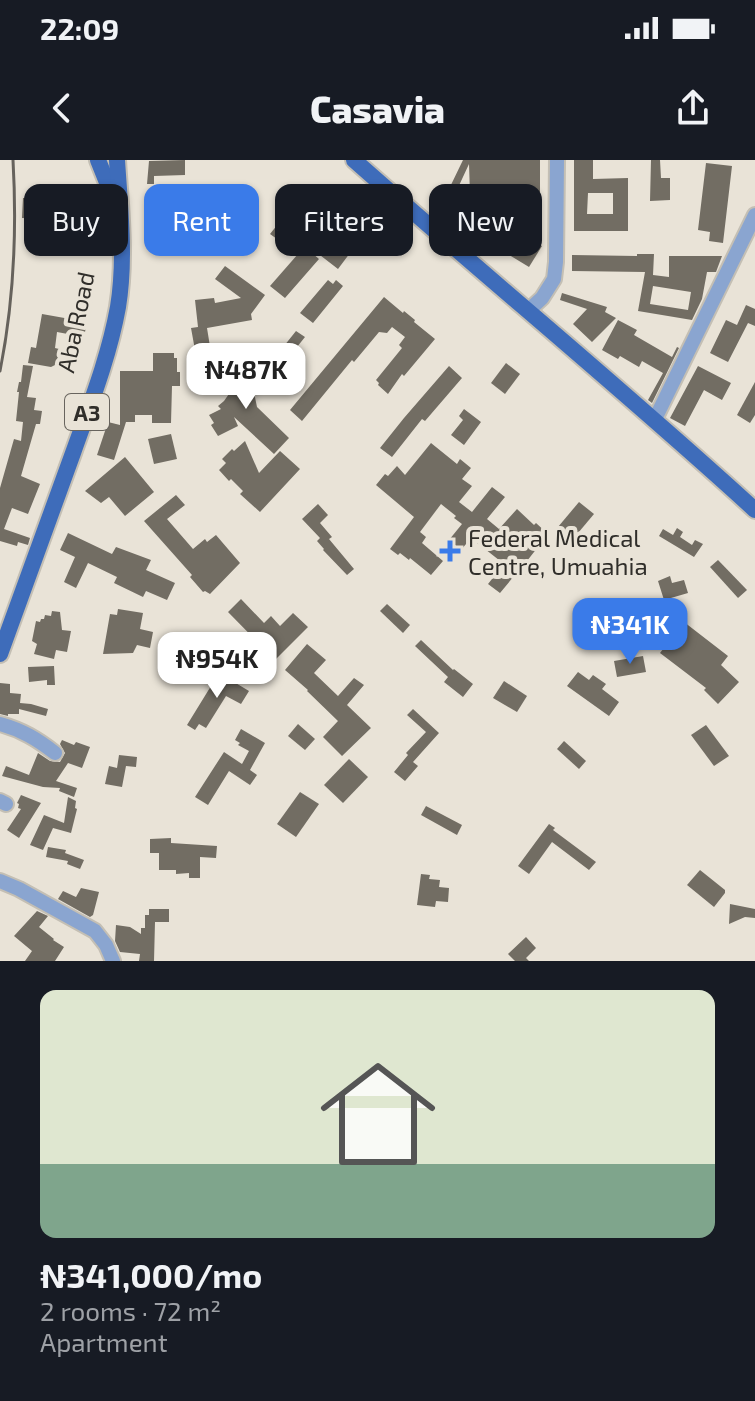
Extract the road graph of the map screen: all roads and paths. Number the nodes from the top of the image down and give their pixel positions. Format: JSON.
{"nodes":[{"id":1,"x":98,"y":160,"type":"edge"},
{"id":2,"x":107,"y":160,"type":"edge"},
{"id":3,"x":117,"y":160,"type":"edge"},
{"id":4,"x":355,"y":160,"type":"edge"},
{"id":5,"x":557,"y":160,"type":"edge"},
{"id":6,"x":108,"y":184,"type":"edge"},
{"id":7,"x":108,"y":184,"type":"edge"},
{"id":8,"x":755,"y":215,"type":"edge"},
{"id":9,"x":111,"y":256,"type":"edge"},
{"id":10,"x":528,"y":311,"type":"junction"},
{"id":11,"x":655,"y":419,"type":"junction"},
{"id":12,"x":61,"y":471,"type":"junction"},
{"id":13,"x":755,"y":510,"type":"edge"},
{"id":14,"x":0,"y":624,"type":"edge"},
{"id":15,"x":0,"y":654,"type":"edge"},
{"id":16,"x":0,"y":724,"type":"edge"},
{"id":17,"x":55,"y":753,"type":"dead end"},
{"id":18,"x":0,"y":881,"type":"edge"},
{"id":19,"x":113,"y":961,"type":"edge"}],
"edges":[{"from":1,"to":6,"type":"main road"},
{"from":2,"to":7,"type":"main road","name":"Aba Road","number":"A3"},
{"from":3,"to":12,"type":"main road","name":"Aba Road","number":"A3"},
{"from":4,"to":10,"type":"main road"},
{"from":5,"to":10,"type":"street"},
{"from":8,"to":11,"type":"street"},
{"from":9,"to":12,"type":"main road","name":"Aba Road","number":"A3"},
{"from":10,"to":11,"type":"main road"},
{"from":11,"to":13,"type":"main road"},
{"from":12,"to":14,"type":"main road","name":"Aba Road","number":"A3"},
{"from":12,"to":15,"type":"main road","name":"Aba Road","number":"A3"},
{"from":16,"to":17,"type":"street"},
{"from":18,"to":19,"type":"street"}]}
